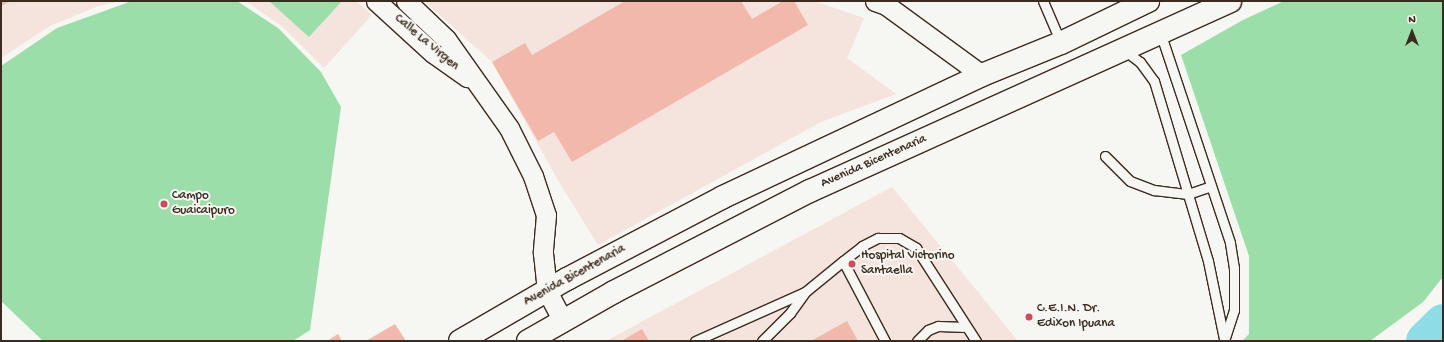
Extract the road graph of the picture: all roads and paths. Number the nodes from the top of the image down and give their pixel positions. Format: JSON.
{"nodes":[{"id":1,"x":406,"y":1,"type":"edge"},
{"id":2,"x":875,"y":1,"type":"edge"},
{"id":3,"x":1043,"y":1,"type":"edge"},
{"id":4,"x":1148,"y":1,"type":"edge"},
{"id":5,"x":1230,"y":1,"type":"edge"},
{"id":6,"x":379,"y":2,"type":"edge"},
{"id":7,"x":1160,"y":32,"type":"junction"},
{"id":8,"x":1061,"y":43,"type":"junction"},
{"id":9,"x":1122,"y":49,"type":"junction"},
{"id":10,"x":982,"y":75,"type":"junction"},
{"id":11,"x":476,"y":84,"type":"junction"},
{"id":12,"x":1105,"y":156,"type":"dead end"},
{"id":13,"x":1211,"y":186,"type":"junction"},
{"id":14,"x":1188,"y":194,"type":"junction"},
{"id":15,"x":843,"y":261,"type":"junction"},
{"id":16,"x":547,"y":291,"type":"junction"},
{"id":17,"x":805,"y":292,"type":"junction"},
{"id":18,"x":563,"y":321,"type":"junction"},
{"id":19,"x":966,"y":327,"type":"junction"},
{"id":20,"x":460,"y":341,"type":"edge"},
{"id":21,"x":528,"y":341,"type":"edge"},
{"id":22,"x":695,"y":341,"type":"edge"},
{"id":23,"x":762,"y":341,"type":"edge"},
{"id":24,"x":885,"y":341,"type":"edge"},
{"id":25,"x":918,"y":341,"type":"edge"},
{"id":26,"x":976,"y":341,"type":"edge"},
{"id":27,"x":1225,"y":341,"type":"edge"}],
"edges":[{"from":1,"to":11,"type":"street","name":"Calle La Virgen"},
{"from":2,"to":10,"type":"street"},
{"from":3,"to":8,"type":"lane"},
{"from":4,"to":8,"type":"main road","name":"Avenida Bicentenaria"},
{"from":5,"to":7,"type":"main road","name":"Avenida Bicentenaria"},
{"from":6,"to":11,"type":"street","name":"Calle La Virgen"},
{"from":7,"to":9,"type":"main road","name":"Avenida Bicentenaria"},
{"from":7,"to":13,"type":"lane"},
{"from":8,"to":10,"type":"main road","name":"Avenida Bicentenaria"},
{"from":9,"to":14,"type":"lane"},
{"from":9,"to":18,"type":"main road","name":"Avenida Bicentenaria"},
{"from":10,"to":16,"type":"main road","name":"Avenida Bicentenaria"},
{"from":11,"to":16,"type":"street","name":"Calle La Virgen"},
{"from":12,"to":14,"type":"lane"},
{"from":13,"to":14,"type":"lane"},
{"from":13,"to":27,"type":"lane"},
{"from":14,"to":27,"type":"lane"},
{"from":15,"to":17,"type":"lane"},
{"from":15,"to":19,"type":"lane"},
{"from":15,"to":24,"type":"lane"},
{"from":16,"to":18,"type":"street","name":"Calle La Virgen"},
{"from":16,"to":20,"type":"main road","name":"Avenida Bicentenaria"},
{"from":17,"to":22,"type":"lane"},
{"from":17,"to":23,"type":"lane"},
{"from":18,"to":21,"type":"main road","name":"Avenida Bicentenaria"},
{"from":19,"to":25,"type":"lane"},
{"from":19,"to":26,"type":"lane"}]}
